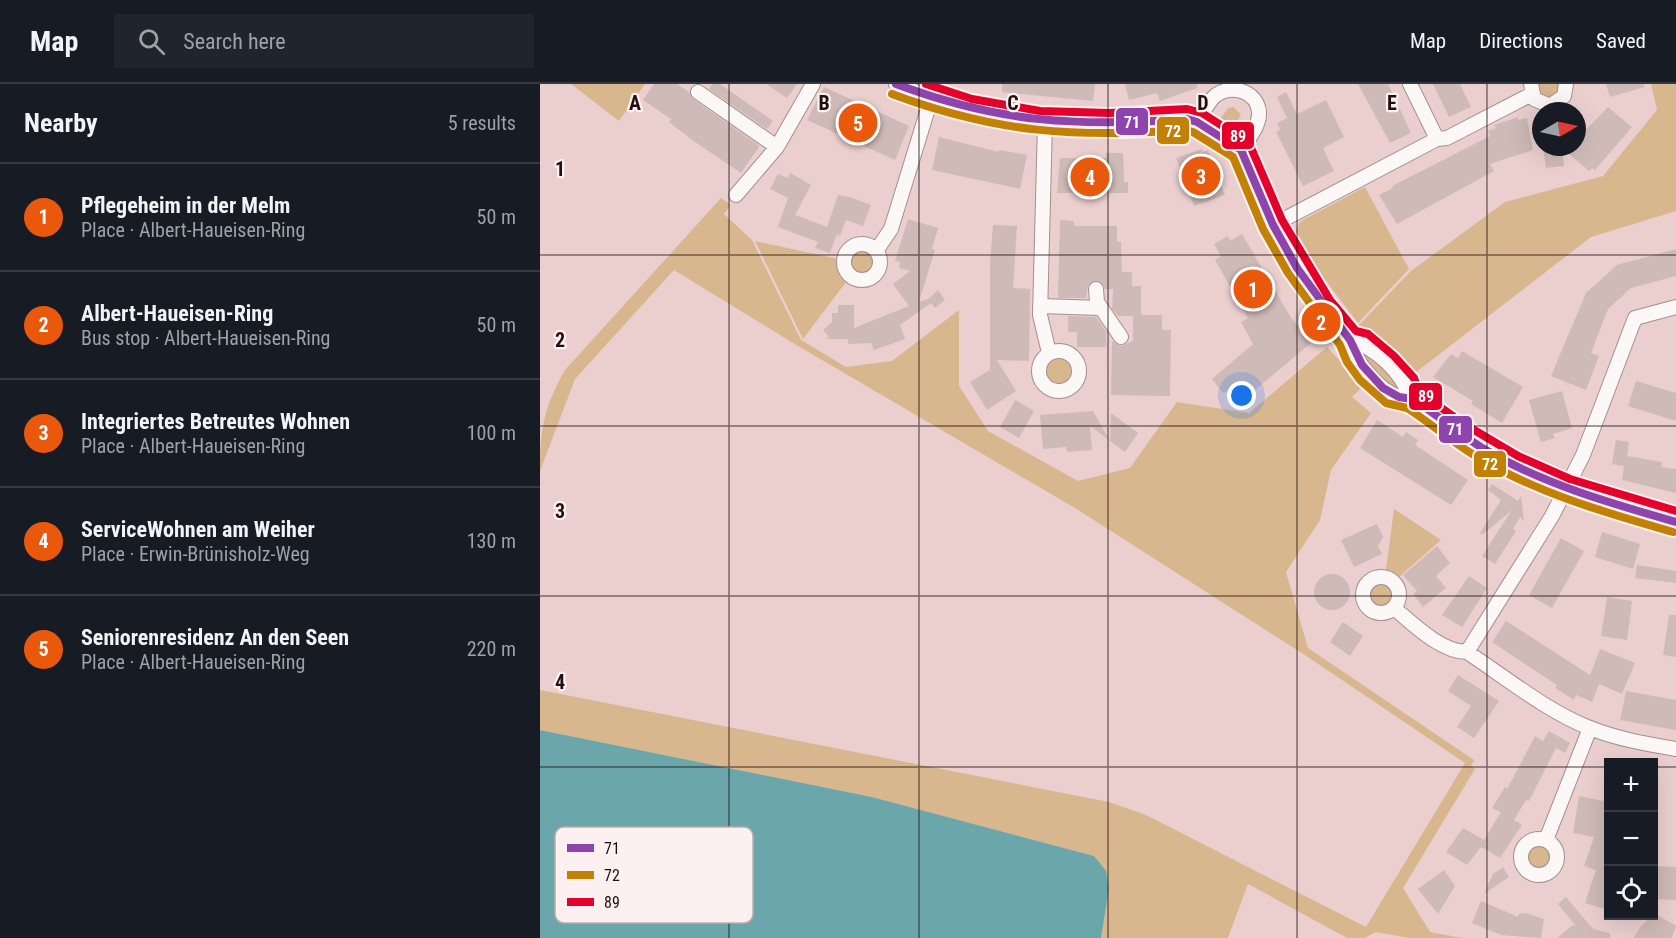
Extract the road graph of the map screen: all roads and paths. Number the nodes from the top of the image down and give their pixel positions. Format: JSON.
{"nodes":[{"id":1,"x":813,"y":84,"type":"edge"},
{"id":2,"x":896,"y":84,"type":"edge"},
{"id":3,"x":1410,"y":84,"type":"edge"},
{"id":4,"x":1566,"y":84,"type":"edge"},
{"id":5,"x":1531,"y":89,"type":"edge"},
{"id":6,"x":698,"y":92,"type":"dead end"},
{"id":7,"x":931,"y":99,"type":"junction"},
{"id":8,"x":1197,"y":122,"type":"junction"},
{"id":9,"x":1045,"y":123,"type":"junction"},
{"id":10,"x":1437,"y":139,"type":"junction"},
{"id":11,"x":777,"y":147,"type":"junction"},
{"id":12,"x":1240,"y":150,"type":"junction"},
{"id":13,"x":736,"y":195,"type":"dead end"},
{"id":14,"x":1273,"y":225,"type":"junction"},
{"id":15,"x":876,"y":251,"type":"dead end"},
{"id":16,"x":1096,"y":289,"type":"dead end"},
{"id":17,"x":1041,"y":306,"type":"junction"},
{"id":18,"x":1676,"y":307,"type":"edge"},
{"id":19,"x":1101,"y":308,"type":"junction"},
{"id":20,"x":1121,"y":337,"type":"dead end"},
{"id":21,"x":1350,"y":340,"type":"junction"},
{"id":22,"x":1049,"y":353,"type":"dead end"},
{"id":23,"x":1410,"y":398,"type":"junction"},
{"id":24,"x":1566,"y":489,"type":"junction"},
{"id":25,"x":1676,"y":522,"type":"edge"},
{"id":26,"x":1394,"y":608,"type":"dead end"},
{"id":27,"x":1467,"y":652,"type":"junction"},
{"id":28,"x":1590,"y":728,"type":"junction"},
{"id":29,"x":1676,"y":750,"type":"edge"},
{"id":30,"x":1546,"y":840,"type":"dead end"}],
"edges":[{"from":1,"to":11,"type":"street"},
{"from":2,"to":7,"type":"street"},
{"from":3,"to":10,"type":"street"},
{"from":4,"to":5,"type":"street"},
{"from":5,"to":10,"type":"street"},
{"from":6,"to":11,"type":"street"},
{"from":7,"to":9,"type":"street"},
{"from":7,"to":15,"type":"street"},
{"from":8,"to":9,"type":"street"},
{"from":8,"to":12,"type":"street"},
{"from":8,"to":12,"type":"street"},
{"from":9,"to":17,"type":"street"},
{"from":10,"to":14,"type":"street"},
{"from":11,"to":13,"type":"street"},
{"from":12,"to":14,"type":"street"},
{"from":14,"to":21,"type":"street"},
{"from":16,"to":19,"type":"street"},
{"from":17,"to":19,"type":"street"},
{"from":17,"to":22,"type":"street"},
{"from":18,"to":24,"type":"street"},
{"from":19,"to":20,"type":"street"},
{"from":21,"to":23,"type":"street"},
{"from":21,"to":23,"type":"street"},
{"from":23,"to":24,"type":"street"},
{"from":24,"to":25,"type":"street"},
{"from":24,"to":27,"type":"street"},
{"from":26,"to":27,"type":"street"},
{"from":27,"to":28,"type":"street"},
{"from":28,"to":29,"type":"street"},
{"from":28,"to":30,"type":"street"}]}
